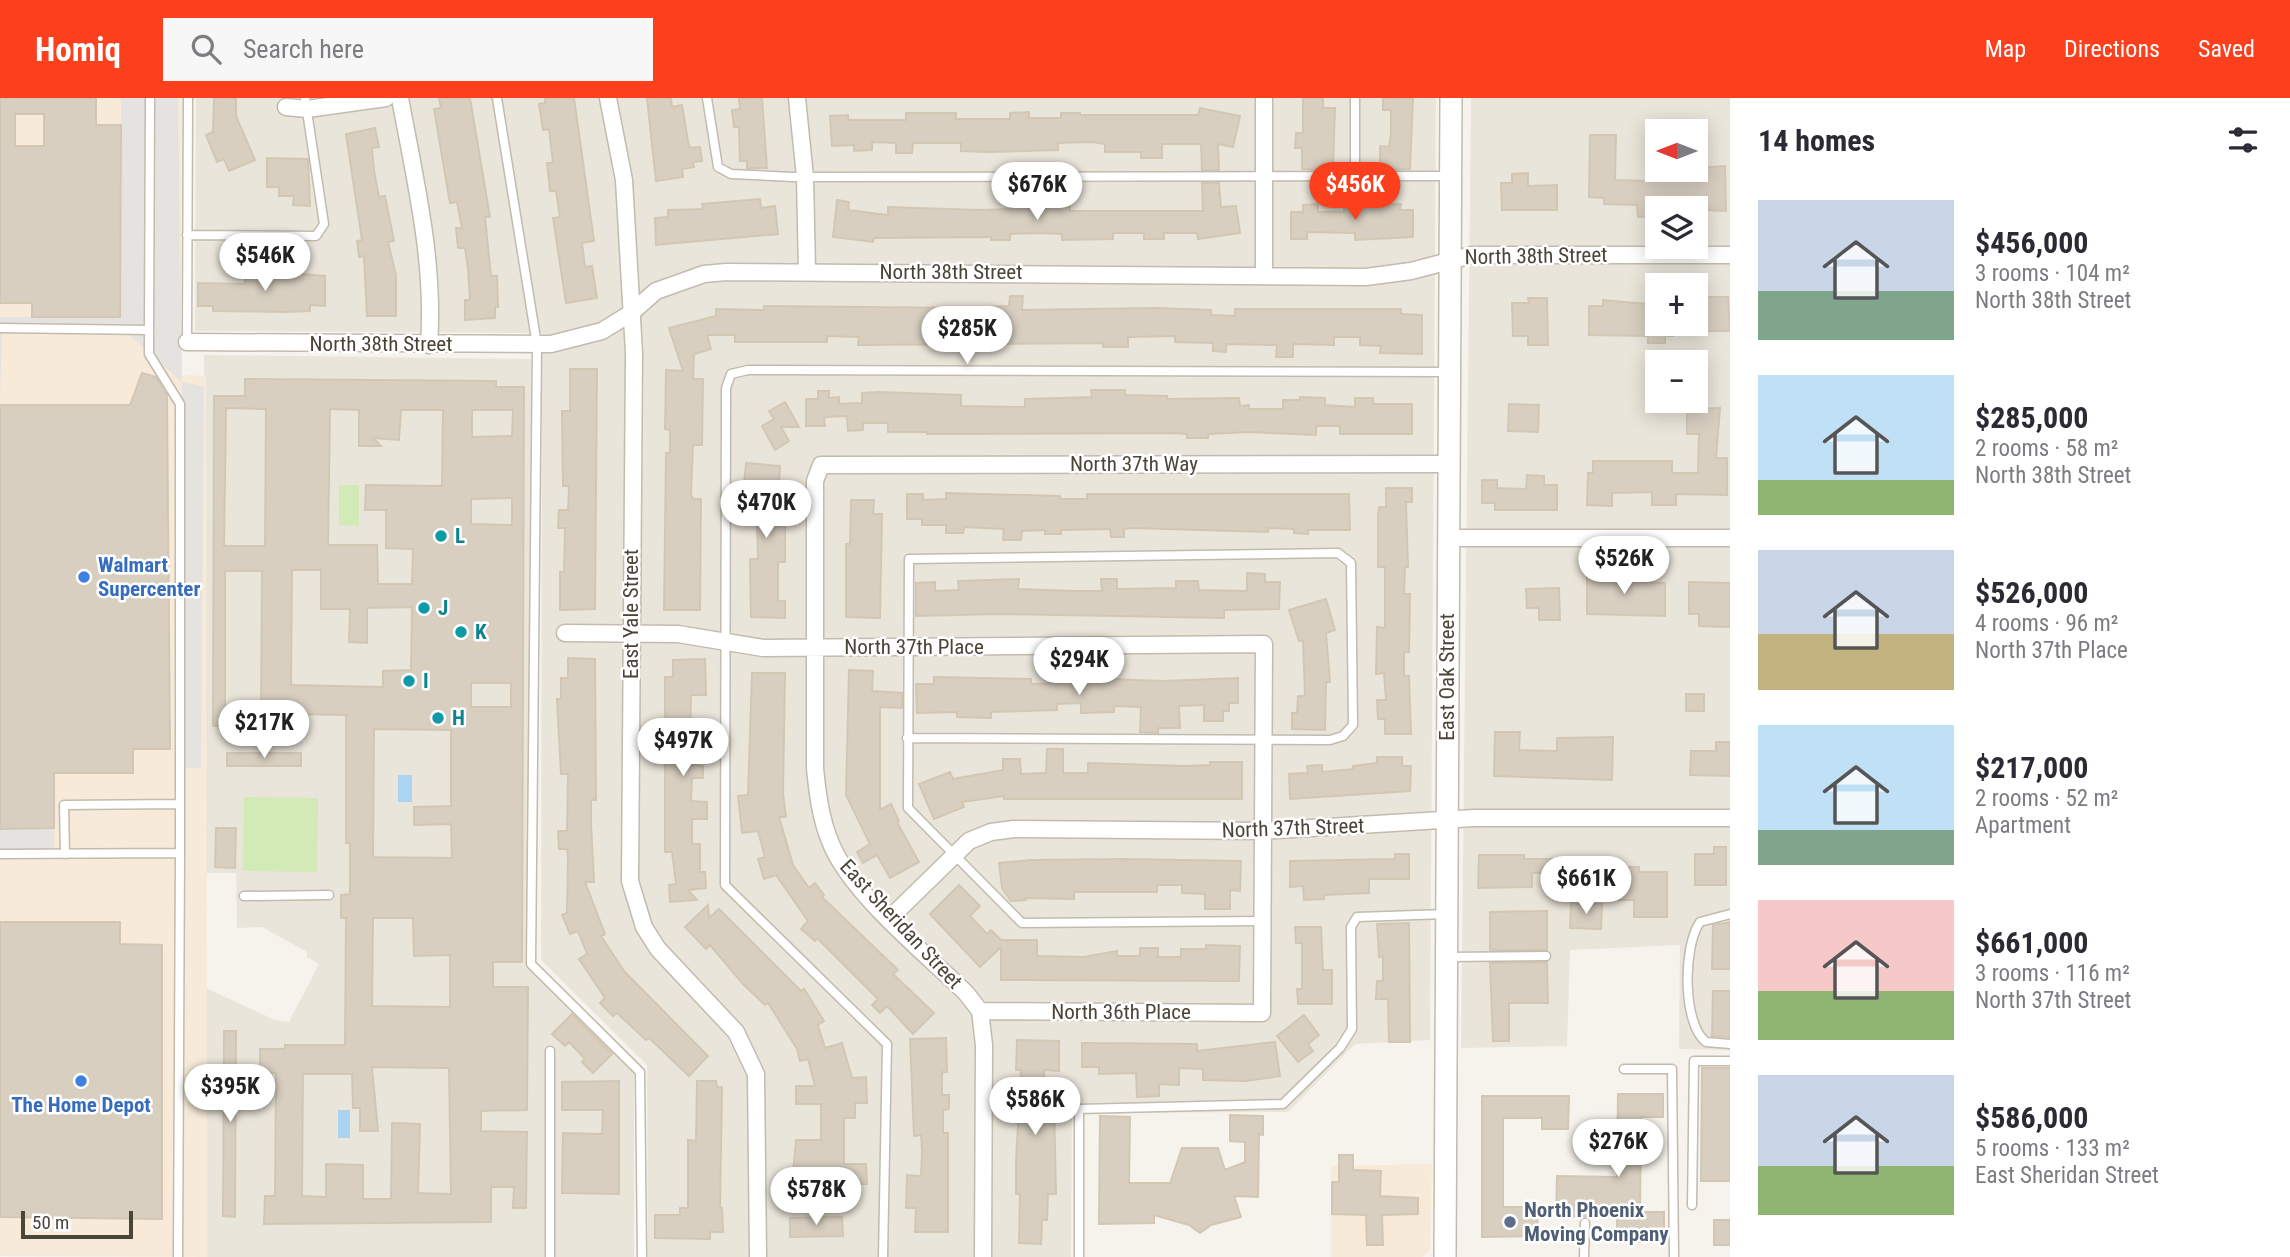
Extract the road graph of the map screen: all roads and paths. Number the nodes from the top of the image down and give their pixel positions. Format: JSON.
{"nodes":[{"id":1,"x":150,"y":98,"type":"edge"},
{"id":2,"x":188,"y":98,"type":"edge"},
{"id":3,"x":386,"y":98,"type":"edge"},
{"id":4,"x":400,"y":98,"type":"edge"},
{"id":5,"x":497,"y":98,"type":"edge"},
{"id":6,"x":608,"y":98,"type":"edge"},
{"id":7,"x":707,"y":98,"type":"edge"},
{"id":8,"x":797,"y":98,"type":"edge"},
{"id":9,"x":1264,"y":98,"type":"edge"},
{"id":10,"x":1355,"y":98,"type":"edge"},
{"id":11,"x":1451,"y":98,"type":"edge"},
{"id":12,"x":306,"y":104,"type":"edge"},
{"id":13,"x":286,"y":107,"type":"dead end"},
{"id":14,"x":1263,"y":176,"type":"junction"},
{"id":15,"x":1451,"y":176,"type":"junction"},
{"id":16,"x":805,"y":177,"type":"junction"},
{"id":17,"x":1354,"y":178,"type":"junction"},
{"id":18,"x":187,"y":235,"type":"junction"},
{"id":19,"x":1730,"y":256,"type":"edge"},
{"id":20,"x":1450,"y":258,"type":"junction"},
{"id":21,"x":807,"y":271,"type":"junction"},
{"id":22,"x":1264,"y":275,"type":"junction"},
{"id":23,"x":631,"y":313,"type":"junction"},
{"id":24,"x":0,"y":328,"type":"edge"},
{"id":25,"x":149,"y":330,"type":"junction"},
{"id":26,"x":187,"y":342,"type":"joint"},
{"id":27,"x":429,"y":345,"type":"junction"},
{"id":28,"x":537,"y":345,"type":"junction"},
{"id":29,"x":1449,"y":372,"type":"junction"},
{"id":30,"x":1448,"y":464,"type":"junction"},
{"id":31,"x":821,"y":465,"type":"joint"},
{"id":32,"x":1448,"y":538,"type":"junction"},
{"id":33,"x":1730,"y":538,"type":"edge"},
{"id":34,"x":565,"y":633,"type":"dead end"},
{"id":35,"x":632,"y":634,"type":"junction"},
{"id":36,"x":724,"y":642,"type":"junction"},
{"id":37,"x":815,"y":648,"type":"junction"},
{"id":38,"x":908,"y":648,"type":"junction"},
{"id":39,"x":907,"y":738,"type":"junction"},
{"id":40,"x":1263,"y":739,"type":"junction"},
{"id":41,"x":180,"y":804,"type":"junction"},
{"id":42,"x":1730,"y":818,"type":"edge"},
{"id":43,"x":1447,"y":820,"type":"junction"},
{"id":44,"x":1262,"y":831,"type":"junction"},
{"id":45,"x":180,"y":853,"type":"junction"},
{"id":46,"x":0,"y":854,"type":"edge"},
{"id":47,"x":65,"y":854,"type":"junction"},
{"id":48,"x":952,"y":856,"type":"junction"},
{"id":49,"x":329,"y":895,"type":"dead end"},
{"id":50,"x":244,"y":896,"type":"dead end"},
{"id":51,"x":1446,"y":914,"type":"junction"},
{"id":52,"x":1730,"y":914,"type":"edge"},
{"id":53,"x":890,"y":918,"type":"junction"},
{"id":54,"x":1263,"y":921,"type":"junction"},
{"id":55,"x":1546,"y":956,"type":"dead end"},
{"id":56,"x":1446,"y":957,"type":"junction"},
{"id":57,"x":979,"y":1011,"type":"junction"},
{"id":58,"x":1730,"y":1044,"type":"edge"},
{"id":59,"x":550,"y":1051,"type":"dead end"},
{"id":60,"x":1730,"y":1061,"type":"edge"},
{"id":61,"x":1624,"y":1069,"type":"dead end"},
{"id":62,"x":1692,"y":1205,"type":"dead end"},
{"id":63,"x":1585,"y":1223,"type":"dead end"},
{"id":64,"x":178,"y":1257,"type":"edge"},
{"id":65,"x":550,"y":1257,"type":"edge"},
{"id":66,"x":642,"y":1257,"type":"edge"},
{"id":67,"x":758,"y":1257,"type":"edge"},
{"id":68,"x":883,"y":1257,"type":"edge"},
{"id":69,"x":983,"y":1257,"type":"edge"},
{"id":70,"x":1079,"y":1257,"type":"edge"},
{"id":71,"x":1445,"y":1257,"type":"edge"},
{"id":72,"x":1584,"y":1257,"type":"edge"},
{"id":73,"x":1674,"y":1257,"type":"edge"}],
"edges":[{"from":1,"to":25,"type":"lane"},
{"from":2,"to":18,"type":"lane"},
{"from":3,"to":12,"type":"street"},
{"from":4,"to":27,"type":"street"},
{"from":5,"to":28,"type":"lane"},
{"from":6,"to":23,"type":"street","name":"East Yale Street"},
{"from":7,"to":16,"type":"lane"},
{"from":8,"to":16,"type":"street"},
{"from":9,"to":14,"type":"street"},
{"from":10,"to":17,"type":"lane"},
{"from":11,"to":15,"type":"street","name":"East Oak Street"},
{"from":12,"to":13,"type":"street"},
{"from":12,"to":18,"type":"lane"},
{"from":14,"to":16,"type":"lane"},
{"from":14,"to":17,"type":"lane"},
{"from":14,"to":22,"type":"street"},
{"from":15,"to":17,"type":"lane"},
{"from":15,"to":20,"type":"street","name":"East Oak Street"},
{"from":16,"to":21,"type":"street"},
{"from":18,"to":26,"type":"lane"},
{"from":19,"to":20,"type":"street","name":"North 38th Street"},
{"from":20,"to":22,"type":"street","name":"North 38th Street"},
{"from":20,"to":29,"type":"street","name":"East Oak Street"},
{"from":21,"to":22,"type":"street","name":"North 38th Street"},
{"from":21,"to":23,"type":"street","name":"North 38th Street"},
{"from":23,"to":28,"type":"street","name":"North 38th Street"},
{"from":23,"to":35,"type":"street","name":"East Yale Street"},
{"from":24,"to":25,"type":"lane"},
{"from":25,"to":41,"type":"lane"},
{"from":26,"to":27,"type":"street","name":"North 38th Street"},
{"from":27,"to":28,"type":"street","name":"North 38th Street"},
{"from":28,"to":66,"type":"lane"},
{"from":29,"to":30,"type":"street","name":"East Oak Street"},
{"from":29,"to":36,"type":"lane"},
{"from":30,"to":31,"type":"street","name":"North 37th Way"},
{"from":30,"to":32,"type":"street","name":"East Oak Street"},
{"from":31,"to":37,"type":"street","name":"East Sheridan Street"},
{"from":32,"to":33,"type":"street"},
{"from":32,"to":43,"type":"street","name":"East Oak Street"},
{"from":34,"to":35,"type":"street","name":"North 37th Place"},
{"from":35,"to":36,"type":"street","name":"North 37th Place"},
{"from":35,"to":67,"type":"street","name":"East Yale Street"},
{"from":36,"to":37,"type":"street","name":"North 37th Place"},
{"from":36,"to":68,"type":"lane"},
{"from":37,"to":38,"type":"street","name":"North 37th Place"},
{"from":37,"to":53,"type":"street","name":"East Sheridan Street"},
{"from":38,"to":39,"type":"lane"},
{"from":38,"to":40,"type":"street","name":"North 37th Place"},
{"from":38,"to":40,"type":"lane"},
{"from":39,"to":40,"type":"lane"},
{"from":39,"to":48,"type":"lane"},
{"from":40,"to":44,"type":"street"},
{"from":41,"to":45,"type":"lane"},
{"from":41,"to":47,"type":"lane"},
{"from":42,"to":43,"type":"street","name":"North 37th Street"},
{"from":43,"to":44,"type":"street","name":"North 37th Street"},
{"from":43,"to":51,"type":"street","name":"East Oak Street"},
{"from":44,"to":48,"type":"street","name":"North 37th Street"},
{"from":44,"to":54,"type":"street"},
{"from":45,"to":47,"type":"lane"},
{"from":45,"to":64,"type":"lane"},
{"from":46,"to":47,"type":"lane"},
{"from":48,"to":53,"type":"street","name":"North 37th Street"},
{"from":48,"to":54,"type":"lane"},
{"from":49,"to":50,"type":"lane"},
{"from":51,"to":56,"type":"street","name":"East Oak Street"},
{"from":51,"to":70,"type":"lane"},
{"from":52,"to":58,"type":"lane"},
{"from":53,"to":57,"type":"street","name":"East Sheridan Street"},
{"from":54,"to":57,"type":"street","name":"North 36th Place"},
{"from":55,"to":56,"type":"lane"},
{"from":56,"to":71,"type":"street","name":"East Oak Street"},
{"from":57,"to":69,"type":"street"},
{"from":59,"to":65,"type":"lane"},
{"from":60,"to":62,"type":"lane"},
{"from":61,"to":73,"type":"lane"},
{"from":63,"to":72,"type":"lane"}]}
